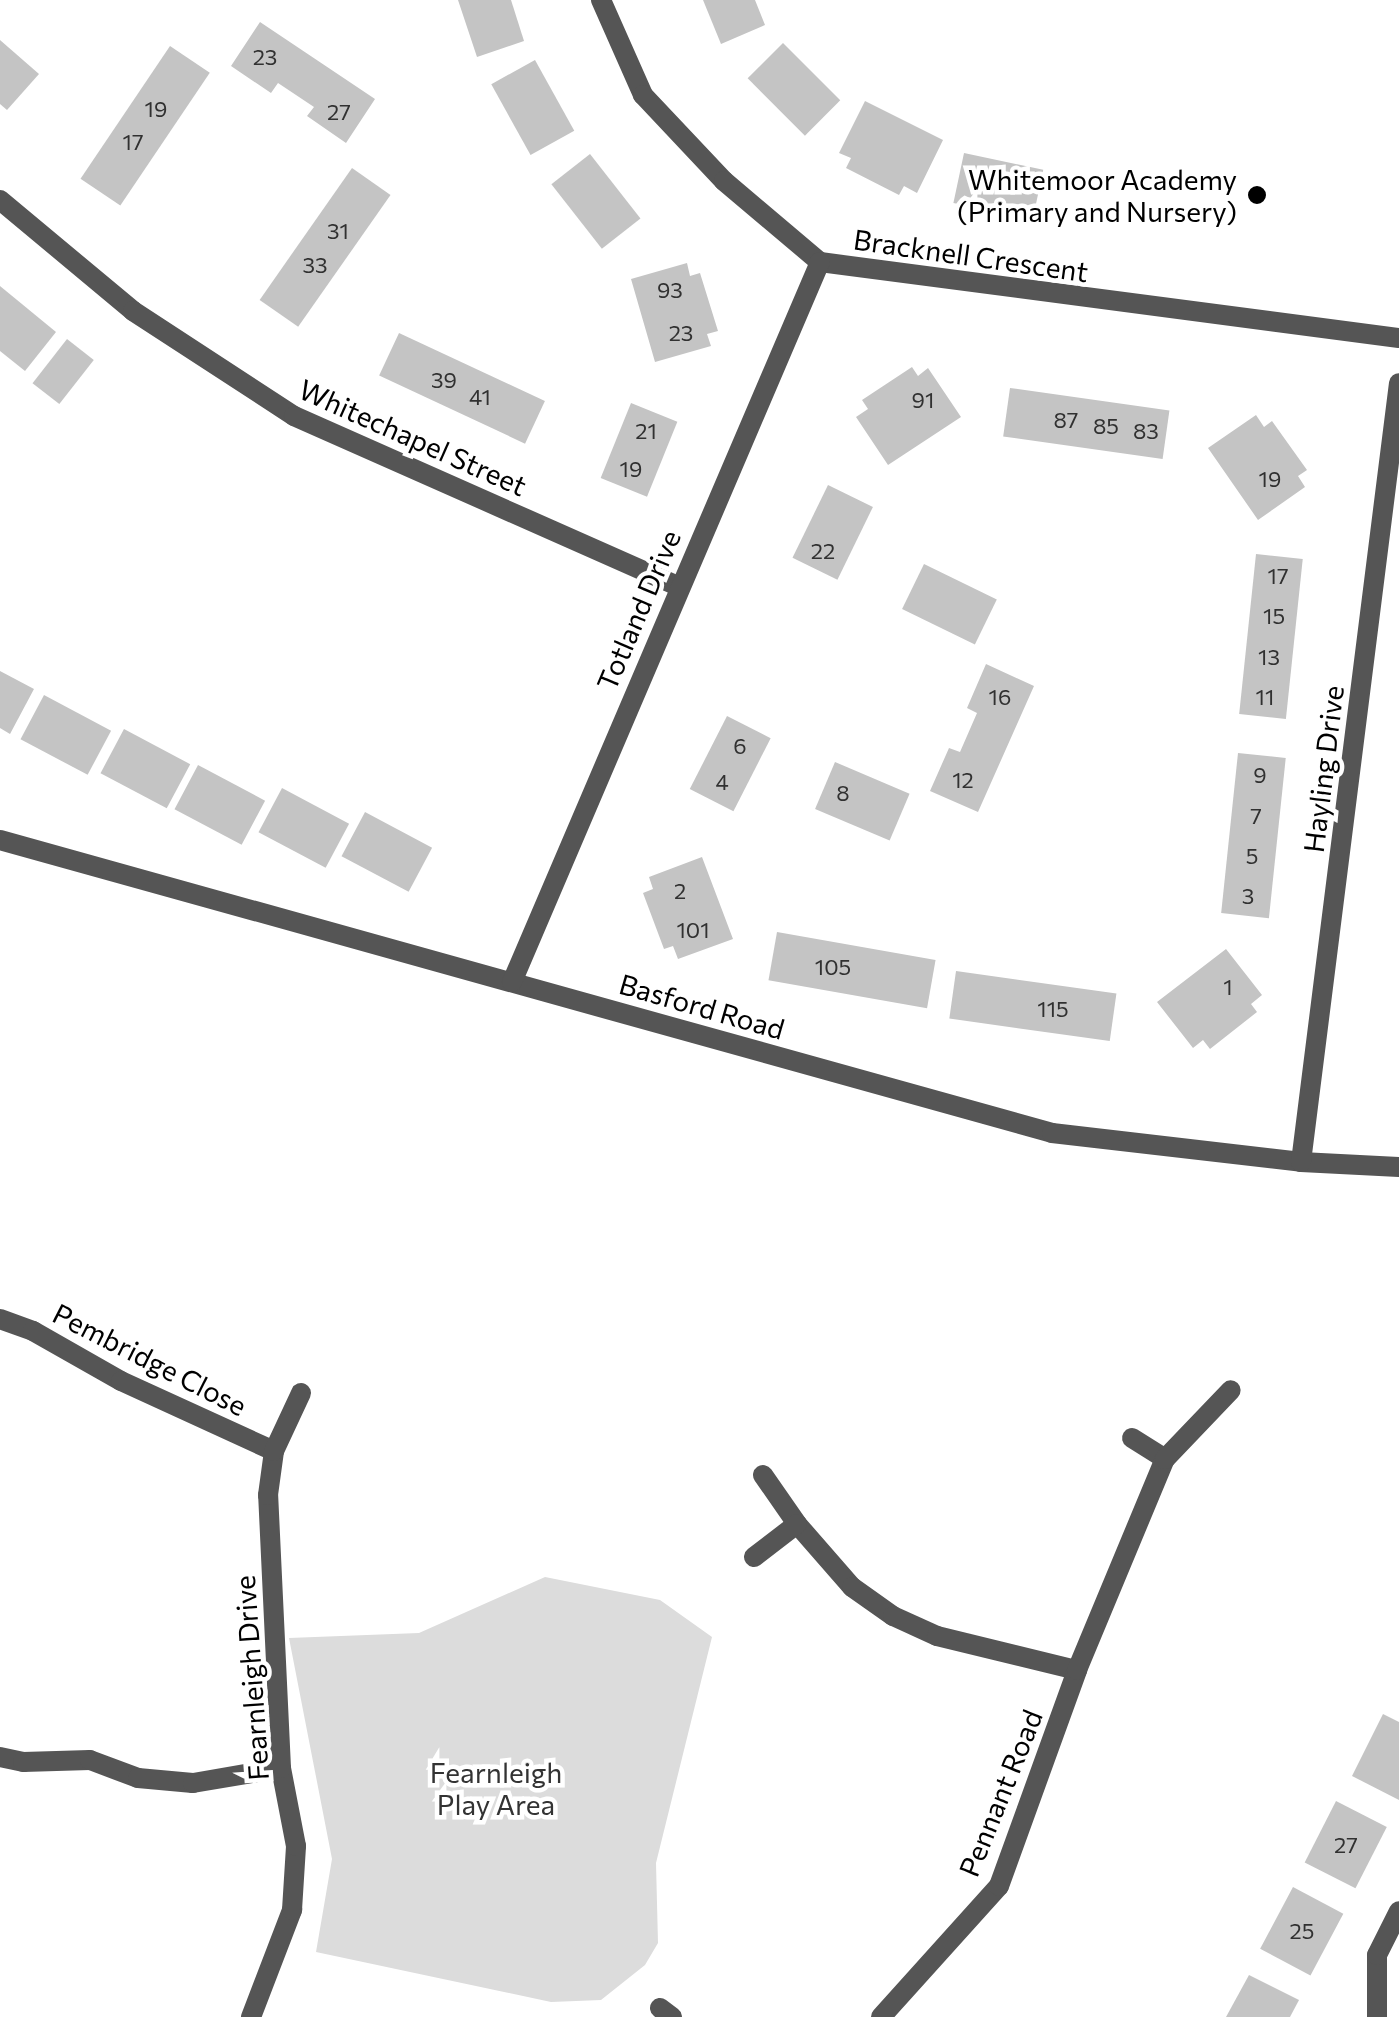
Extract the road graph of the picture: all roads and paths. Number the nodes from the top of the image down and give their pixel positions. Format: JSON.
{"nodes":[{"id":1,"x":601,"y":0,"type":"edge"},
{"id":2,"x":0,"y":200,"type":"edge"},
{"id":3,"x":820,"y":262,"type":"junction"},
{"id":4,"x":1399,"y":338,"type":"edge"},
{"id":5,"x":1399,"y":383,"type":"edge"},
{"id":6,"x":678,"y":586,"type":"junction"},
{"id":7,"x":0,"y":840,"type":"edge"},
{"id":8,"x":512,"y":982,"type":"junction"},
{"id":9,"x":1301,"y":1162,"type":"junction"},
{"id":10,"x":1399,"y":1168,"type":"edge"},
{"id":11,"x":0,"y":1319,"type":"edge"},
{"id":12,"x":1231,"y":1390,"type":"dead end"},
{"id":13,"x":301,"y":1393,"type":"dead end"},
{"id":14,"x":1132,"y":1438,"type":"dead end"},
{"id":15,"x":274,"y":1451,"type":"junction"},
{"id":16,"x":1165,"y":1459,"type":"junction"},
{"id":17,"x":763,"y":1474,"type":"dead end"},
{"id":18,"x":797,"y":1524,"type":"junction"},
{"id":19,"x":754,"y":1557,"type":"dead end"},
{"id":20,"x":1077,"y":1670,"type":"junction"},
{"id":21,"x":0,"y":1758,"type":"edge"},
{"id":22,"x":281,"y":1768,"type":"junction"},
{"id":23,"x":1399,"y":1912,"type":"edge"},
{"id":24,"x":251,"y":2017,"type":"edge"},
{"id":25,"x":881,"y":2017,"type":"edge"},
{"id":26,"x":1377,"y":2017,"type":"edge"}],
"edges":[{"from":1,"to":3,"type":"street","name":"Bracknell Crescent"},
{"from":2,"to":6,"type":"street","name":"Whitechapel Street"},
{"from":3,"to":4,"type":"street","name":"Bracknell Crescent"},
{"from":3,"to":6,"type":"street","name":"Totland Drive"},
{"from":5,"to":9,"type":"street","name":"Hayling Drive"},
{"from":6,"to":8,"type":"street","name":"Totland Drive"},
{"from":7,"to":8,"type":"street","name":"Basford Road"},
{"from":8,"to":9,"type":"street","name":"Basford Road"},
{"from":9,"to":10,"type":"street","name":"Basford Road"},
{"from":11,"to":15,"type":"street","name":"Pembridge Close"},
{"from":12,"to":16,"type":"street","name":"Pennant Road"},
{"from":13,"to":15,"type":"street","name":"Fearnleigh Drive"},
{"from":14,"to":16,"type":"street"},
{"from":15,"to":22,"type":"street","name":"Fearnleigh Drive"},
{"from":16,"to":20,"type":"street","name":"Pennant Road"},
{"from":17,"to":18,"type":"street"},
{"from":18,"to":19,"type":"street"},
{"from":18,"to":20,"type":"street"},
{"from":20,"to":25,"type":"street","name":"Pennant Road"},
{"from":21,"to":22,"type":"street"},
{"from":22,"to":24,"type":"street","name":"Fearnleigh Drive"},
{"from":23,"to":26,"type":"street"}]}
